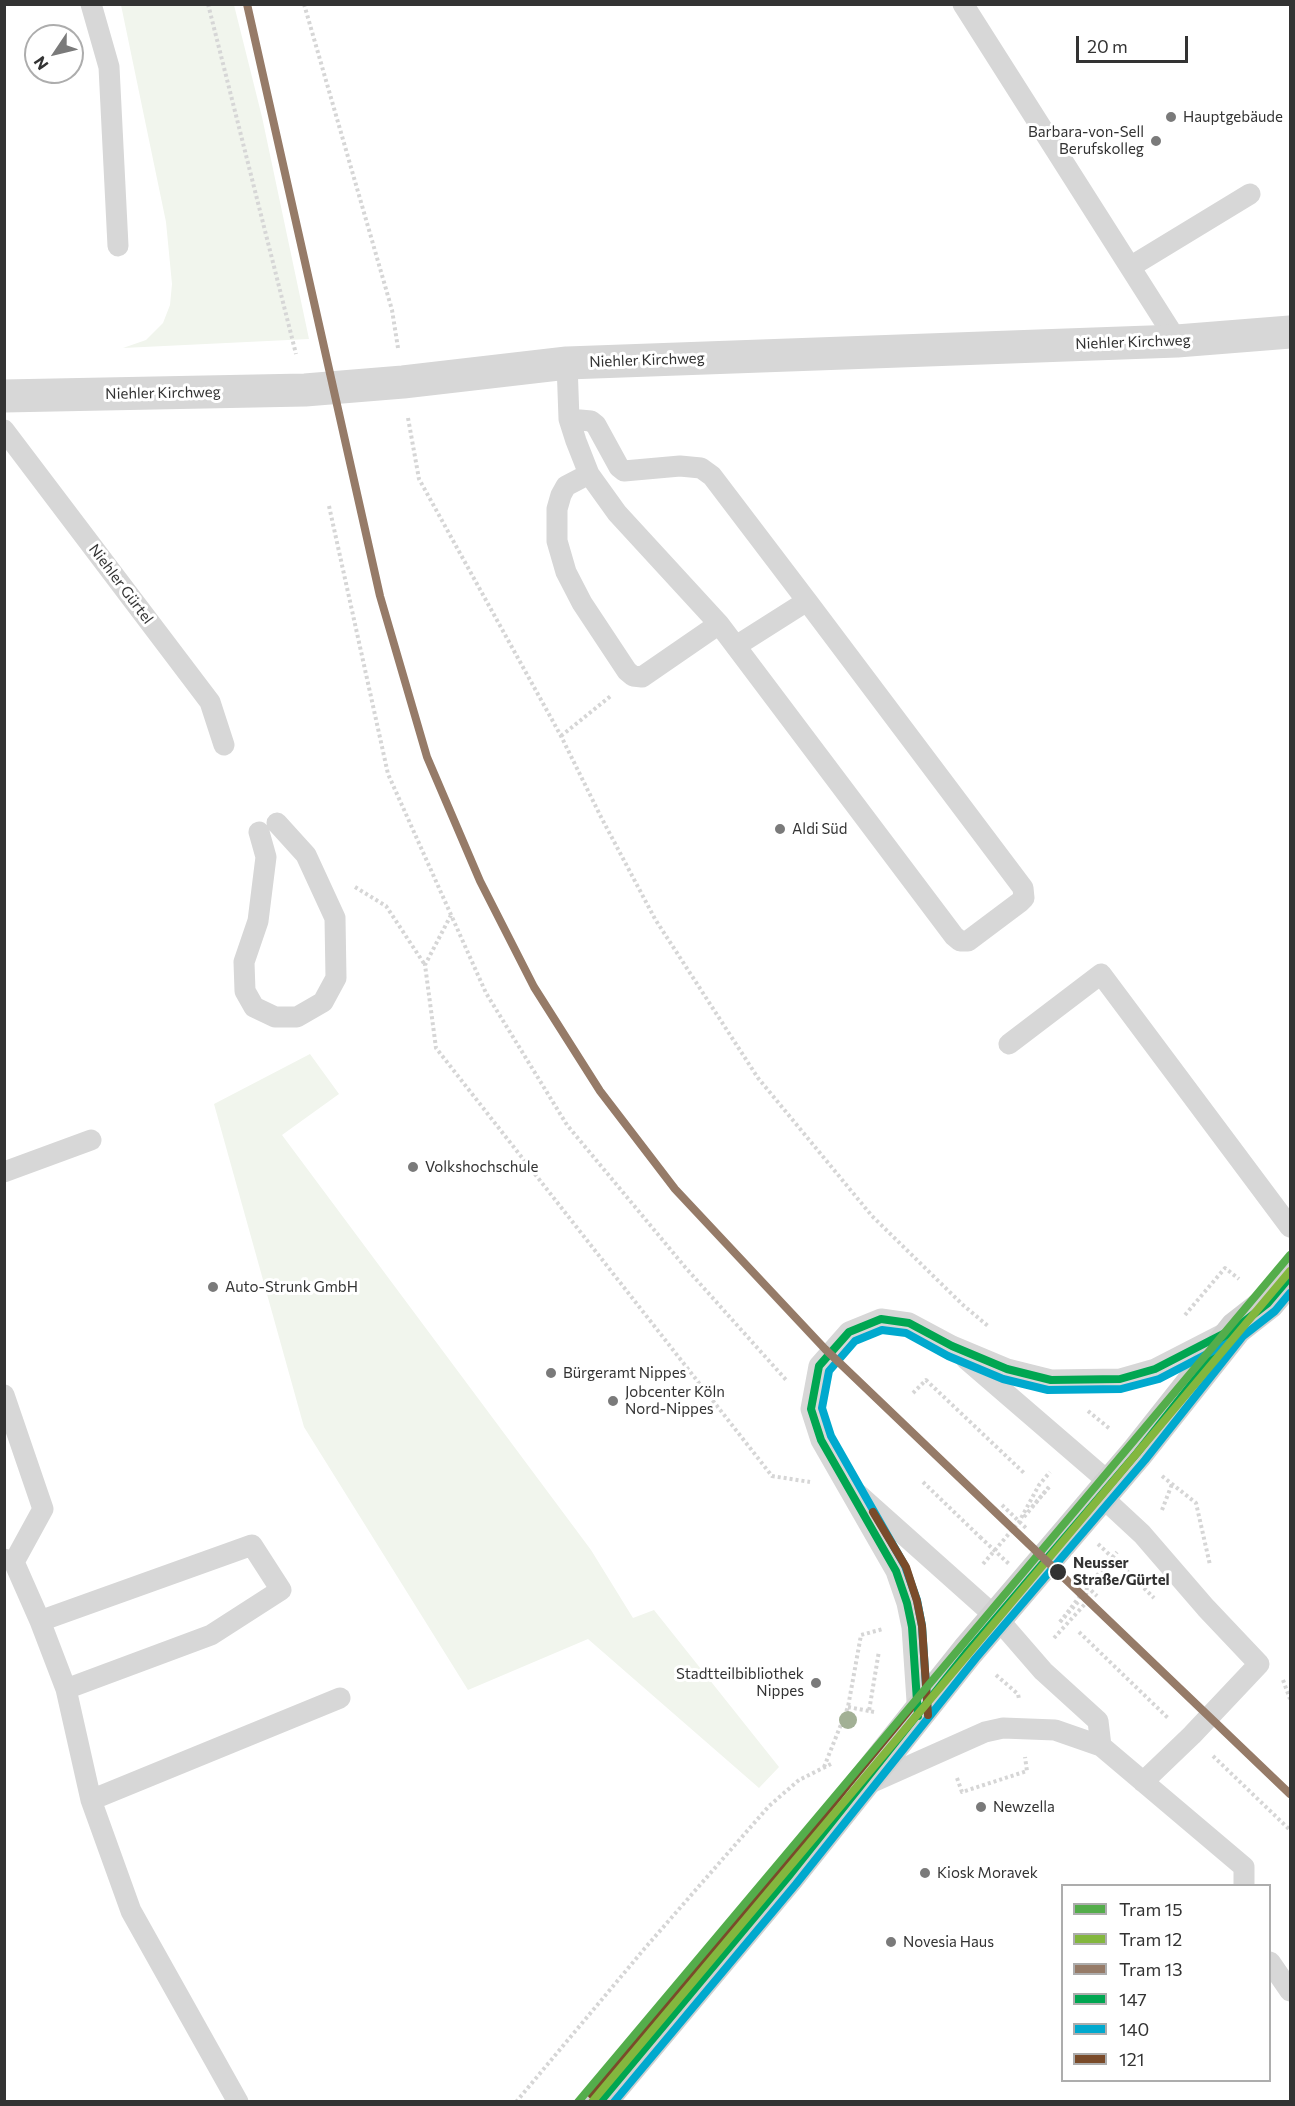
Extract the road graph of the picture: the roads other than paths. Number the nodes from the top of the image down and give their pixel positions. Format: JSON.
{"nodes":[{"id":1,"x":91,"y":4,"type":"edge"},
{"id":2,"x":963,"y":4,"type":"edge"},
{"id":3,"x":1250,"y":194,"type":"dead end"},
{"id":4,"x":118,"y":246,"type":"dead end"},
{"id":5,"x":1130,"y":267,"type":"junction"},
{"id":6,"x":1290,"y":332,"type":"edge"},
{"id":7,"x":1177,"y":341,"type":"junction"},
{"id":8,"x":567,"y":363,"type":"junction"},
{"id":9,"x":4,"y":396,"type":"edge"},
{"id":10,"x":569,"y":419,"type":"junction"},
{"id":11,"x":4,"y":430,"type":"edge"},
{"id":12,"x":589,"y":474,"type":"junction"},
{"id":13,"x":807,"y":601,"type":"junction"},
{"id":14,"x":719,"y":624,"type":"junction"},
{"id":15,"x":736,"y":646,"type":"junction"},
{"id":16,"x":224,"y":745,"type":"dead end"},
{"id":17,"x":306,"y":855,"type":"joint"},
{"id":18,"x":1009,"y":1044,"type":"dead end"},
{"id":19,"x":91,"y":1140,"type":"dead end"},
{"id":20,"x":4,"y":1172,"type":"edge"},
{"id":21,"x":1290,"y":1227,"type":"edge"},
{"id":22,"x":1290,"y":1277,"type":"edge"},
{"id":23,"x":1236,"y":1328,"type":"junction"},
{"id":24,"x":952,"y":1346,"type":"junction"},
{"id":25,"x":4,"y":1395,"type":"edge"},
{"id":26,"x":845,"y":1482,"type":"junction"},
{"id":27,"x":1106,"y":1490,"type":"junction"},
{"id":28,"x":9,"y":1561,"type":"edge"},
{"id":29,"x":997,"y":1618,"type":"junction"},
{"id":30,"x":40,"y":1621,"type":"junction"},
{"id":31,"x":66,"y":1689,"type":"junction"},
{"id":32,"x":340,"y":1698,"type":"dead end"},
{"id":33,"x":918,"y":1716,"type":"junction"},
{"id":34,"x":1101,"y":1746,"type":"junction"},
{"id":35,"x":1143,"y":1782,"type":"junction"},
{"id":36,"x":857,"y":1789,"type":"junction"},
{"id":37,"x":91,"y":1800,"type":"junction"},
{"id":38,"x":1244,"y":1884,"type":"edge"},
{"id":39,"x":1271,"y":1965,"type":"edge"},
{"id":40,"x":1290,"y":1991,"type":"edge"},
{"id":41,"x":238,"y":2102,"type":"edge"},
{"id":42,"x":600,"y":2102,"type":"edge"}],
"edges":[{"from":1,"to":4,"type":"lane"},
{"from":2,"to":5,"type":"lane"},
{"from":3,"to":5,"type":"lane"},
{"from":5,"to":7,"type":"lane"},
{"from":6,"to":7,"type":"street","name":"Niehler Kirchweg"},
{"from":7,"to":8,"type":"street","name":"Niehler Kirchweg"},
{"from":8,"to":9,"type":"street","name":"Niehler Kirchweg"},
{"from":8,"to":10,"type":"lane"},
{"from":10,"to":12,"type":"lane"},
{"from":10,"to":13,"type":"lane"},
{"from":11,"to":16,"type":"lane","name":"Niehler Gürtel"},
{"from":12,"to":14,"type":"lane"},
{"from":12,"to":14,"type":"lane"},
{"from":13,"to":15,"type":"lane"},
{"from":13,"to":15,"type":"lane"},
{"from":14,"to":15,"type":"lane"},
{"from":17,"to":17,"type":"lane"},
{"from":18,"to":21,"type":"lane"},
{"from":19,"to":20,"type":"lane"},
{"from":22,"to":23,"type":"main road"},
{"from":23,"to":24,"type":"lane"},
{"from":23,"to":27,"type":"main road"},
{"from":24,"to":26,"type":"lane"},
{"from":24,"to":27,"type":"lane"},
{"from":25,"to":28,"type":"lane"},
{"from":26,"to":29,"type":"lane"},
{"from":26,"to":33,"type":"lane"},
{"from":27,"to":29,"type":"main road"},
{"from":27,"to":35,"type":"lane"},
{"from":28,"to":30,"type":"lane"},
{"from":29,"to":33,"type":"main road"},
{"from":29,"to":34,"type":"lane"},
{"from":30,"to":31,"type":"lane"},
{"from":30,"to":31,"type":"lane"},
{"from":31,"to":37,"type":"lane"},
{"from":32,"to":37,"type":"lane"},
{"from":33,"to":36,"type":"main road"},
{"from":34,"to":35,"type":"lane"},
{"from":34,"to":36,"type":"lane"},
{"from":35,"to":38,"type":"lane"},
{"from":36,"to":42,"type":"main road"},
{"from":37,"to":41,"type":"lane"},
{"from":39,"to":40,"type":"lane"}]}
